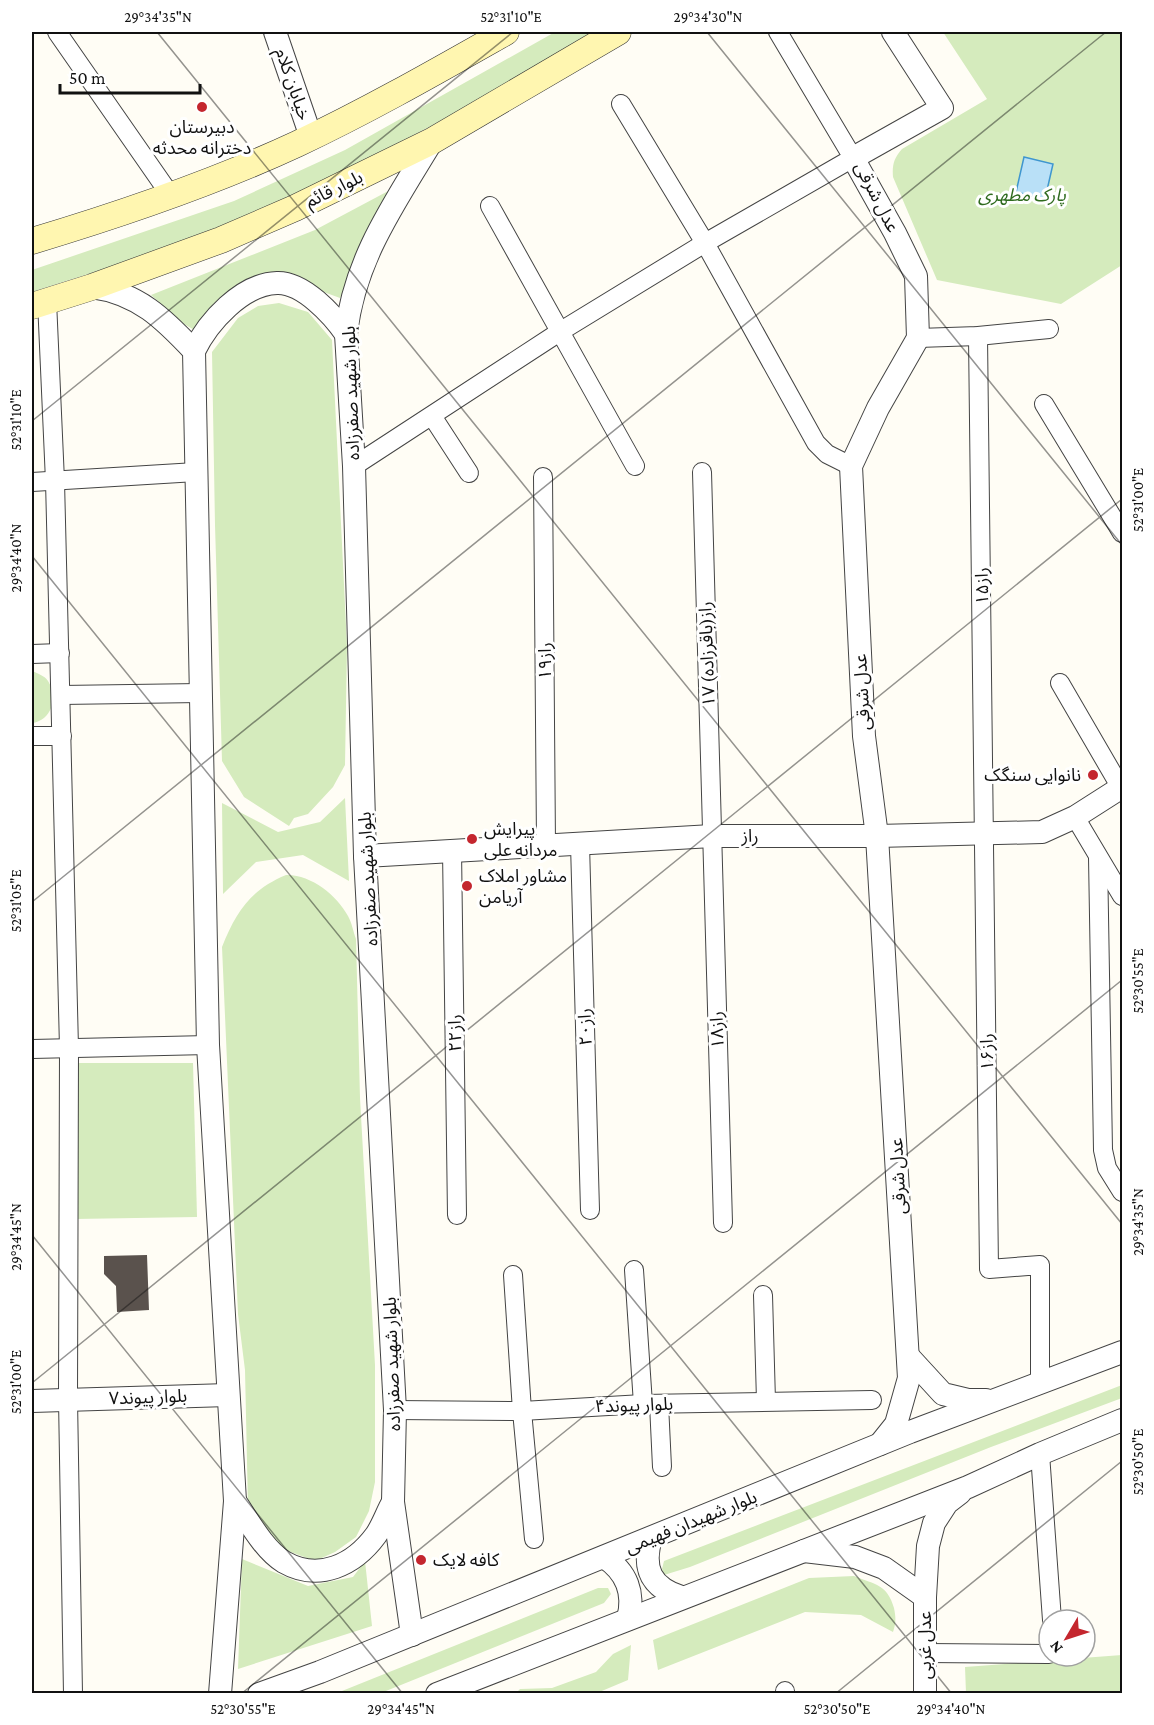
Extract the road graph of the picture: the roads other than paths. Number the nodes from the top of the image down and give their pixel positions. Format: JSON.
{"nodes":[{"id":1,"x":57,"y":32,"type":"edge"},
{"id":2,"x":275,"y":32,"type":"edge"},
{"id":3,"x":506,"y":32,"type":"edge"},
{"id":4,"x":618,"y":32,"type":"edge"},
{"id":5,"x":778,"y":32,"type":"edge"},
{"id":6,"x":893,"y":32,"type":"edge"},
{"id":7,"x":621,"y":104,"type":"dead end"},
{"id":8,"x":311,"y":137,"type":"junction"},
{"id":9,"x":432,"y":141,"type":"junction"},
{"id":10,"x":853,"y":158,"type":"junction"},
{"id":11,"x":171,"y":196,"type":"junction"},
{"id":12,"x":490,"y":206,"type":"dead end"},
{"id":13,"x":32,"y":242,"type":"edge"},
{"id":14,"x":705,"y":243,"type":"junction"},
{"id":15,"x":92,"y":287,"type":"junction"},
{"id":16,"x":39,"y":303,"type":"edge"},
{"id":17,"x":1049,"y":329,"type":"dead end"},
{"id":18,"x":561,"y":332,"type":"junction"},
{"id":19,"x":346,"y":334,"type":"junction"},
{"id":20,"x":978,"y":336,"type":"junction"},
{"id":21,"x":918,"y":338,"type":"junction"},
{"id":22,"x":194,"y":351,"type":"junction"},
{"id":23,"x":1044,"y":404,"type":"dead end"},
{"id":24,"x":432,"y":416,"type":"junction"},
{"id":25,"x":354,"y":466,"type":"junction"},
{"id":26,"x":635,"y":466,"type":"dead end"},
{"id":27,"x":851,"y":466,"type":"junction"},
{"id":28,"x":196,"y":472,"type":"junction"},
{"id":29,"x":702,"y":472,"type":"dead end"},
{"id":30,"x":469,"y":473,"type":"dead end"},
{"id":31,"x":543,"y":477,"type":"dead end"},
{"id":32,"x":55,"y":481,"type":"junction"},
{"id":33,"x":32,"y":482,"type":"edge"},
{"id":34,"x":1122,"y":532,"type":"edge"},
{"id":35,"x":60,"y":653,"type":"junction"},
{"id":36,"x":32,"y":654,"type":"edge"},
{"id":37,"x":1060,"y":683,"type":"dead end"},
{"id":38,"x":200,"y":693,"type":"junction"},
{"id":39,"x":61,"y":695,"type":"junction"},
{"id":40,"x":32,"y":736,"type":"edge"},
{"id":41,"x":62,"y":736,"type":"junction"},
{"id":42,"x":1122,"y":787,"type":"edge"},
{"id":43,"x":1075,"y":817,"type":"junction"},
{"id":44,"x":985,"y":835,"type":"junction"},
{"id":45,"x":712,"y":836,"type":"junction"},
{"id":46,"x":877,"y":836,"type":"junction"},
{"id":47,"x":546,"y":844,"type":"junction"},
{"id":48,"x":580,"y":844,"type":"junction"},
{"id":49,"x":452,"y":850,"type":"junction"},
{"id":50,"x":365,"y":855,"type":"junction"},
{"id":51,"x":1098,"y":856,"type":"junction"},
{"id":52,"x":1122,"y":896,"type":"edge"},
{"id":53,"x":208,"y":1045,"type":"junction"},
{"id":54,"x":69,"y":1048,"type":"junction"},
{"id":55,"x":32,"y":1049,"type":"edge"},
{"id":56,"x":1122,"y":1192,"type":"edge"},
{"id":57,"x":590,"y":1210,"type":"dead end"},
{"id":58,"x":458,"y":1215,"type":"dead end"},
{"id":59,"x":723,"y":1223,"type":"dead end"},
{"id":60,"x":634,"y":1270,"type":"dead end"},
{"id":61,"x":513,"y":1275,"type":"dead end"},
{"id":62,"x":763,"y":1295,"type":"dead end"},
{"id":63,"x":1122,"y":1352,"type":"edge"},
{"id":64,"x":909,"y":1357,"type":"junction"},
{"id":65,"x":1040,"y":1383,"type":"junction"},
{"id":66,"x":228,"y":1395,"type":"junction"},
{"id":67,"x":68,"y":1400,"type":"junction"},
{"id":68,"x":872,"y":1400,"type":"dead end"},
{"id":69,"x":993,"y":1400,"type":"junction"},
{"id":70,"x":32,"y":1401,"type":"edge"},
{"id":71,"x":766,"y":1401,"type":"junction"},
{"id":72,"x":651,"y":1404,"type":"junction"},
{"id":73,"x":395,"y":1410,"type":"junction"},
{"id":74,"x":522,"y":1411,"type":"junction"},
{"id":75,"x":1122,"y":1420,"type":"edge"},
{"id":76,"x":880,"y":1444,"type":"junction"},
{"id":77,"x":1040,"y":1454,"type":"junction"},
{"id":78,"x":662,"y":1467,"type":"dead end"},
{"id":79,"x":968,"y":1487,"type":"junction"},
{"id":80,"x":235,"y":1501,"type":"junction"},
{"id":81,"x":393,"y":1502,"type":"junction"},
{"id":82,"x":651,"y":1538,"type":"junction"},
{"id":83,"x":534,"y":1539,"type":"dead end"},
{"id":84,"x":800,"y":1551,"type":"junction"},
{"id":85,"x":604,"y":1557,"type":"junction"},
{"id":86,"x":926,"y":1597,"type":"junction"},
{"id":87,"x":681,"y":1598,"type":"junction"},
{"id":88,"x":1051,"y":1608,"type":"edge"},
{"id":89,"x":628,"y":1619,"type":"junction"},
{"id":90,"x":412,"y":1635,"type":"junction"},
{"id":91,"x":926,"y":1653,"type":"junction"},
{"id":92,"x":1037,"y":1654,"type":"edge"},
{"id":93,"x":72,"y":1694,"type":"edge"},
{"id":94,"x":220,"y":1694,"type":"edge"},
{"id":95,"x":259,"y":1694,"type":"edge"},
{"id":96,"x":437,"y":1694,"type":"edge"},
{"id":97,"x":925,"y":1694,"type":"edge"}],
"edges":[{"from":1,"to":11,"type":"street"},
{"from":2,"to":8,"type":"street","name":"خیابان کلام"},
{"from":3,"to":8,"type":"main road"},
{"from":4,"to":9,"type":"main road","name":"بلوار قائم"},
{"from":5,"to":10,"type":"street"},
{"from":6,"to":10,"type":"street","name":"عدل شرقی"},
{"from":7,"to":14,"type":"street"},
{"from":8,"to":11,"type":"main road"},
{"from":9,"to":15,"type":"main road","name":"بلوار قائم"},
{"from":9,"to":19,"type":"street","name":"بلوار شهید صفرزاده"},
{"from":10,"to":14,"type":"street"},
{"from":10,"to":21,"type":"street","name":"عدل شرقی"},
{"from":11,"to":13,"type":"main road"},
{"from":12,"to":18,"type":"street"},
{"from":14,"to":18,"type":"street"},
{"from":14,"to":27,"type":"street"},
{"from":15,"to":16,"type":"main road","name":"بلوار قائم"},
{"from":15,"to":22,"type":"street"},
{"from":16,"to":32,"type":"street"},
{"from":17,"to":20,"type":"street"},
{"from":18,"to":24,"type":"street"},
{"from":18,"to":26,"type":"street"},
{"from":19,"to":22,"type":"street"},
{"from":19,"to":25,"type":"street","name":"بلوار شهید صفرزاده"},
{"from":20,"to":21,"type":"street"},
{"from":20,"to":44,"type":"street","name":"راز۱۵"},
{"from":21,"to":27,"type":"street","name":"عدل شرقی"},
{"from":22,"to":28,"type":"street"},
{"from":23,"to":34,"type":"street"},
{"from":24,"to":25,"type":"street"},
{"from":24,"to":30,"type":"street"},
{"from":25,"to":50,"type":"street","name":"بلوار شهید صفرزاده"},
{"from":27,"to":46,"type":"street","name":"عدل شرقی"},
{"from":28,"to":32,"type":"street"},
{"from":28,"to":38,"type":"street"},
{"from":29,"to":45,"type":"street","name":"۱۷ راز(باقرزاده)"},
{"from":31,"to":47,"type":"street","name":"راز۱۹"},
{"from":32,"to":33,"type":"street"},
{"from":32,"to":35,"type":"street"},
{"from":35,"to":36,"type":"street"},
{"from":35,"to":39,"type":"street"},
{"from":37,"to":42,"type":"street"},
{"from":38,"to":39,"type":"street"},
{"from":38,"to":53,"type":"street"},
{"from":39,"to":41,"type":"street"},
{"from":40,"to":41,"type":"street"},
{"from":41,"to":54,"type":"street"},
{"from":42,"to":43,"type":"street","name":"راز"},
{"from":43,"to":44,"type":"street","name":"راز"},
{"from":43,"to":51,"type":"street"},
{"from":44,"to":46,"type":"street","name":"راز"},
{"from":44,"to":65,"type":"street","name":"راز۱۶"},
{"from":45,"to":46,"type":"street","name":"راز"},
{"from":45,"to":48,"type":"street","name":"راز"},
{"from":45,"to":59,"type":"street","name":"راز۱۸"},
{"from":46,"to":64,"type":"street","name":"عدل شرقی"},
{"from":47,"to":48,"type":"street","name":"راز"},
{"from":47,"to":49,"type":"street","name":"راز"},
{"from":48,"to":57,"type":"street","name":"راز۲۰"},
{"from":49,"to":50,"type":"street","name":"راز"},
{"from":49,"to":58,"type":"street","name":"راز۲۲"},
{"from":50,"to":73,"type":"street","name":"بلوار شهید صفرزاده"},
{"from":51,"to":52,"type":"street"},
{"from":51,"to":56,"type":"street"},
{"from":53,"to":54,"type":"street"},
{"from":53,"to":66,"type":"street"},
{"from":54,"to":55,"type":"street"},
{"from":54,"to":67,"type":"street"},
{"from":60,"to":72,"type":"street"},
{"from":61,"to":74,"type":"street"},
{"from":62,"to":71,"type":"street"},
{"from":63,"to":65,"type":"street","name":"بلوار شهیدان فهیمی"},
{"from":64,"to":69,"type":"street"},
{"from":64,"to":76,"type":"street","name":"عدل شرقی"},
{"from":65,"to":69,"type":"street","name":"بلوار شهیدان فهیمی"},
{"from":66,"to":67,"type":"street","name":"بلوار پیوند۷"},
{"from":66,"to":80,"type":"street"},
{"from":67,"to":70,"type":"street","name":"بلوار پیوند۷"},
{"from":67,"to":93,"type":"street"},
{"from":68,"to":71,"type":"street","name":"بلوار پیوند۴"},
{"from":69,"to":76,"type":"street","name":"بلوار شهیدان فهیمی"},
{"from":71,"to":72,"type":"street","name":"بلوار پیوند۴"},
{"from":72,"to":74,"type":"street","name":"بلوار پیوند۴"},
{"from":72,"to":78,"type":"street"},
{"from":73,"to":74,"type":"street","name":"بلوار پیوند۴"},
{"from":73,"to":81,"type":"street","name":"بلوار شهید صفرزاده"},
{"from":74,"to":83,"type":"street"},
{"from":75,"to":77,"type":"street"},
{"from":76,"to":82,"type":"street","name":"بلوار شهیدان فهیمی"},
{"from":77,"to":79,"type":"street"},
{"from":77,"to":88,"type":"street"},
{"from":79,"to":84,"type":"street"},
{"from":79,"to":86,"type":"street","name":"عدل غربی"},
{"from":80,"to":81,"type":"street"},
{"from":80,"to":94,"type":"street"},
{"from":81,"to":90,"type":"street","name":"بلوار شهید صفرزاده"},
{"from":82,"to":85,"type":"street","name":"بلوار شهیدان فهیمی"},
{"from":82,"to":87,"type":"street"},
{"from":84,"to":86,"type":"street"},
{"from":84,"to":87,"type":"street"},
{"from":85,"to":89,"type":"street"},
{"from":85,"to":90,"type":"street","name":"بلوار شهیدان فهیمی"},
{"from":86,"to":91,"type":"street","name":"عدل غربی"},
{"from":87,"to":89,"type":"street"},
{"from":89,"to":96,"type":"street"},
{"from":90,"to":95,"type":"street","name":"بلوار شهیدان فهیمی"},
{"from":91,"to":92,"type":"street"},
{"from":91,"to":97,"type":"street","name":"عدل غربی"}]}
